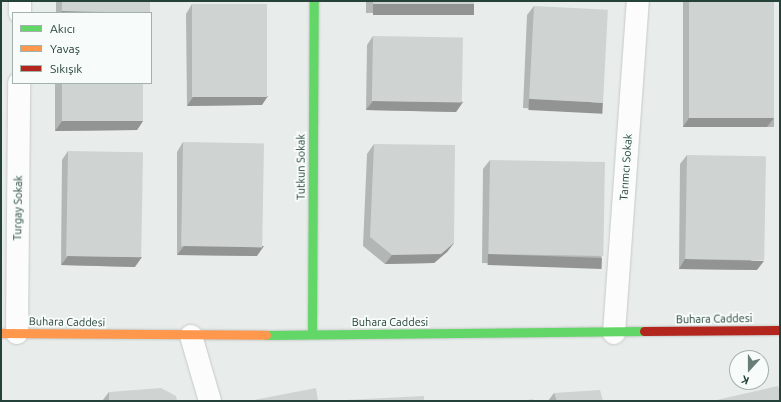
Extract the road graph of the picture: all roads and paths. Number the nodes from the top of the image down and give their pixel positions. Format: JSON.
{"nodes":[{"id":1,"x":20,"y":1,"type":"edge"},
{"id":2,"x":314,"y":1,"type":"edge"},
{"id":3,"x":638,"y":1,"type":"edge"},
{"id":4,"x":20,"y":12,"type":"edge"},
{"id":5,"x":19,"y":84,"type":"edge"},
{"id":6,"x":780,"y":330,"type":"edge"},
{"id":7,"x":9,"y":333,"type":"edge"},
{"id":8,"x":614,"y":333,"type":"junction"},
{"id":9,"x":312,"y":334,"type":"junction"},
{"id":10,"x":191,"y":336,"type":"junction"},
{"id":11,"x":210,"y":401,"type":"edge"}],
"edges":[{"from":1,"to":4,"type":"street"},
{"from":2,"to":9,"type":"main road","name":"Tutkun Sokak"},
{"from":3,"to":8,"type":"street","name":"Tarımcı Sokak"},
{"from":5,"to":7,"type":"street","name":"Turgay Sokak"},
{"from":6,"to":8,"type":"main road","name":"Buhara Caddesi"},
{"from":7,"to":10,"type":"main road","name":"Buhara Caddesi"},
{"from":8,"to":9,"type":"main road","name":"Buhara Caddesi"},
{"from":9,"to":10,"type":"main road","name":"Buhara Caddesi"},
{"from":10,"to":11,"type":"street"}]}
